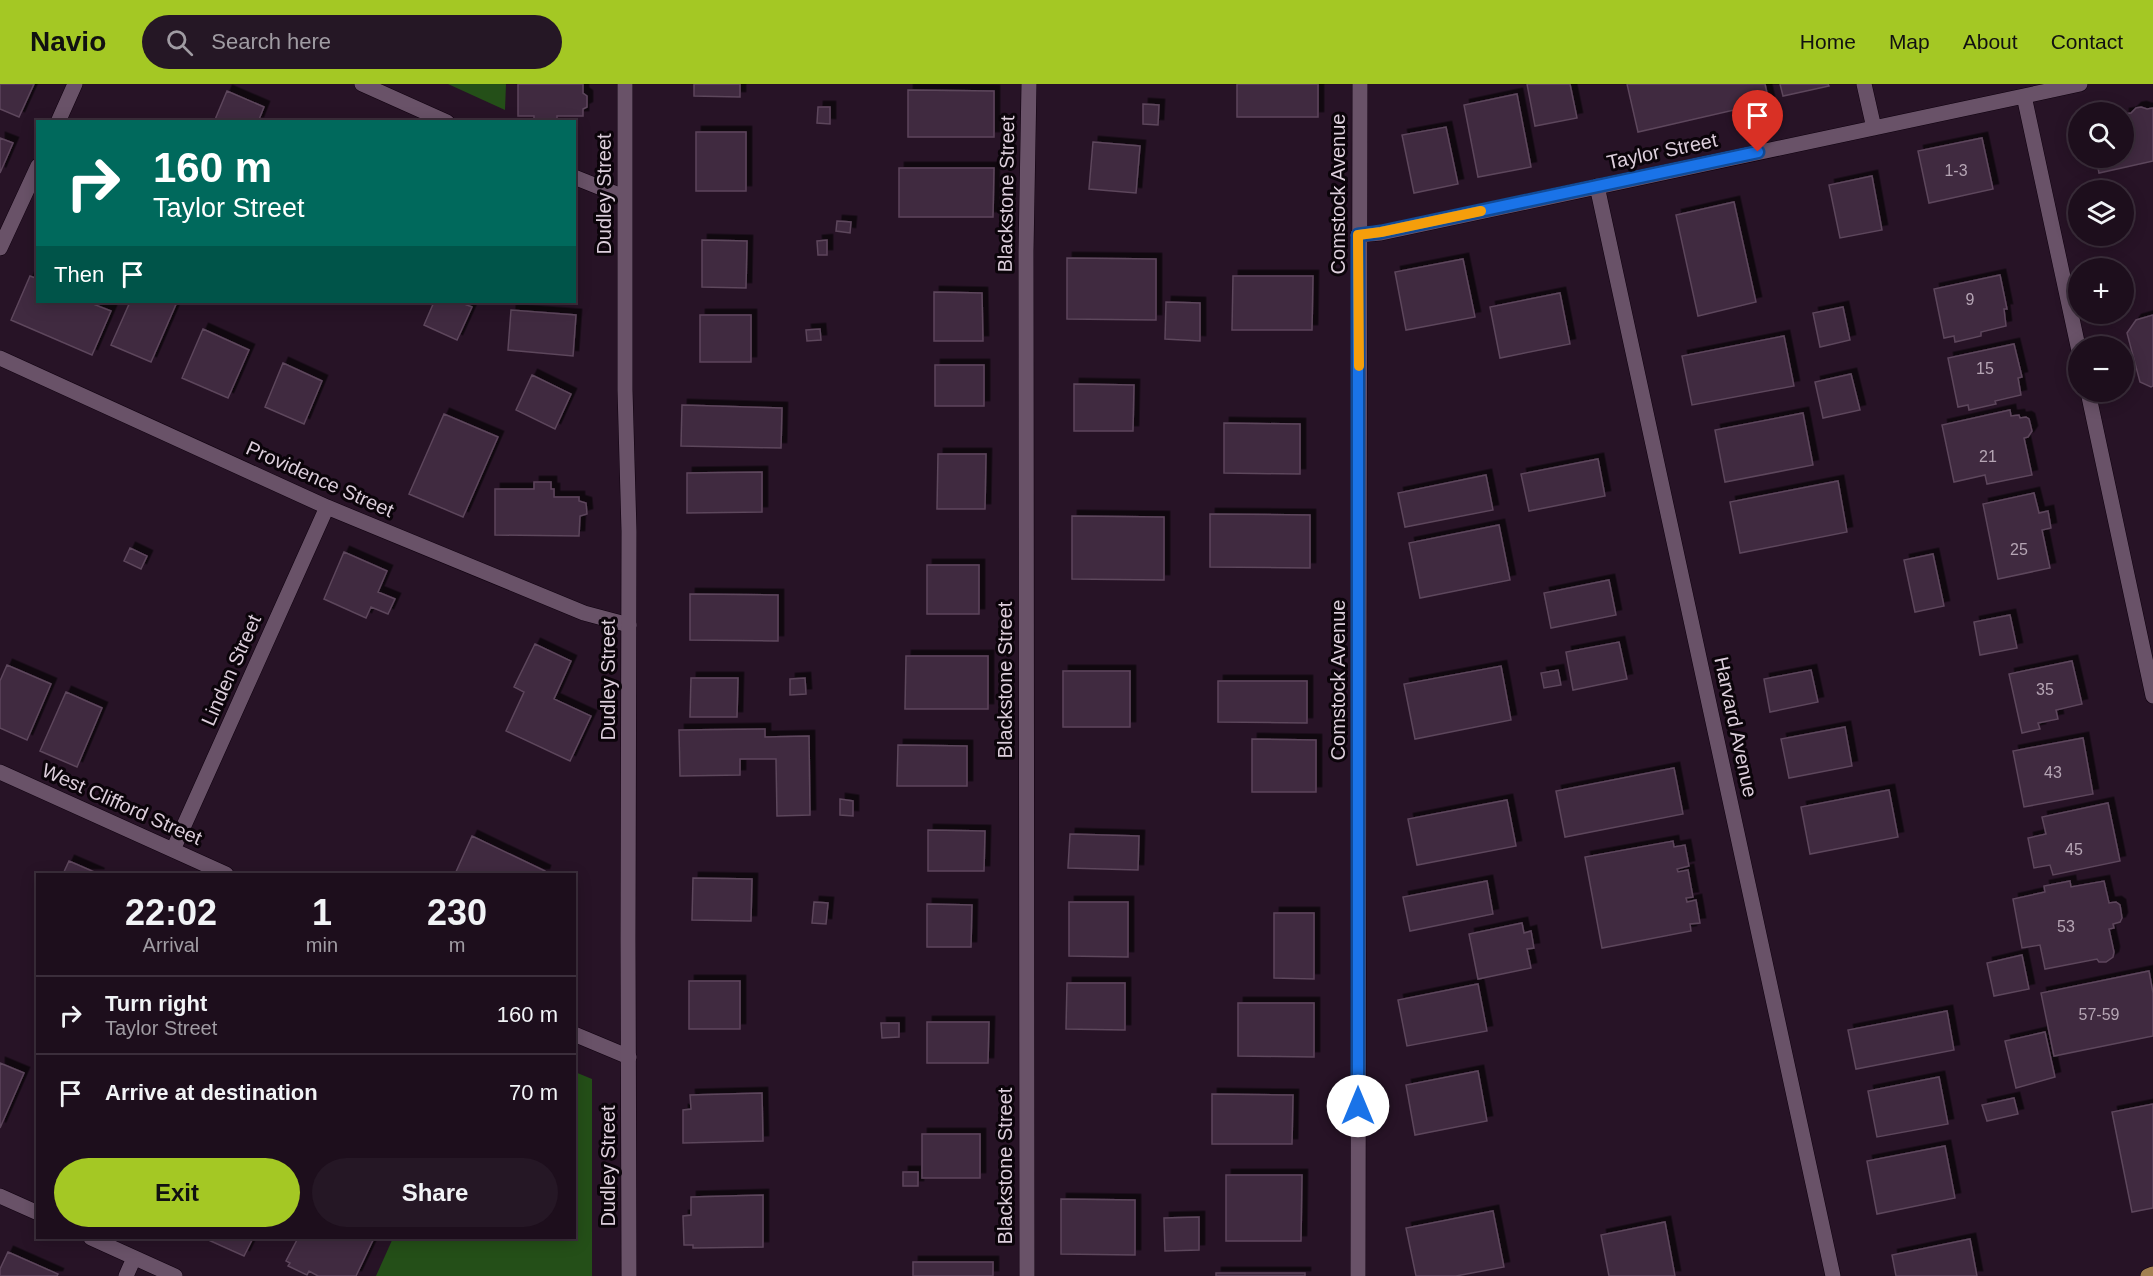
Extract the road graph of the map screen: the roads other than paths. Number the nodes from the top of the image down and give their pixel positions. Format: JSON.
{"nodes":[{"id":1,"x":75,"y":84,"type":"edge"},
{"id":2,"x":362,"y":84,"type":"edge"},
{"id":3,"x":625,"y":84,"type":"edge"},
{"id":4,"x":1029,"y":84,"type":"edge"},
{"id":5,"x":1360,"y":84,"type":"edge"},
{"id":6,"x":1864,"y":84,"type":"edge"},
{"id":7,"x":2080,"y":84,"type":"edge"},
{"id":8,"x":2024,"y":96,"type":"junction"},
{"id":9,"x":59,"y":120,"type":"edge"},
{"id":10,"x":443,"y":120,"type":"edge"},
{"id":11,"x":1874,"y":128,"type":"junction"},
{"id":12,"x":36,"y":170,"type":"edge"},
{"id":13,"x":576,"y":178,"type":"edge"},
{"id":14,"x":1597,"y":186,"type":"junction"},
{"id":15,"x":624,"y":197,"type":"junction"},
{"id":16,"x":1358,"y":235,"type":"junction"},
{"id":17,"x":0,"y":248,"type":"edge"},
{"id":18,"x":2076,"y":336,"type":"edge"},
{"id":19,"x":0,"y":358,"type":"edge"},
{"id":20,"x":2090,"y":402,"type":"edge"},
{"id":21,"x":327,"y":507,"type":"junction"},
{"id":22,"x":629,"y":625,"type":"junction"},
{"id":23,"x":2153,"y":696,"type":"edge"},
{"id":24,"x":0,"y":772,"type":"edge"},
{"id":25,"x":173,"y":850,"type":"junction"},
{"id":26,"x":224,"y":873,"type":"edge"},
{"id":27,"x":576,"y":1035,"type":"edge"},
{"id":28,"x":629,"y":1057,"type":"junction"},
{"id":29,"x":0,"y":1196,"type":"edge"},
{"id":30,"x":36,"y":1212,"type":"edge"},
{"id":31,"x":93,"y":1239,"type":"edge"},
{"id":32,"x":134,"y":1258,"type":"junction"},
{"id":33,"x":2153,"y":1274,"type":"edge"},
{"id":34,"x":126,"y":1276,"type":"edge"},
{"id":35,"x":175,"y":1276,"type":"edge"},
{"id":36,"x":629,"y":1276,"type":"edge"},
{"id":37,"x":1027,"y":1276,"type":"edge"},
{"id":38,"x":1358,"y":1276,"type":"edge"},
{"id":39,"x":1833,"y":1276,"type":"edge"},
{"id":40,"x":2148,"y":1276,"type":"edge"}],
"edges":[{"from":1,"to":9,"type":"street"},
{"from":2,"to":10,"type":"street"},
{"from":3,"to":15,"type":"street","name":"Dudley Street"},
{"from":4,"to":37,"type":"street","name":"Blackstone Street"},
{"from":5,"to":16,"type":"street","name":"Comstock Avenue"},
{"from":6,"to":11,"type":"street"},
{"from":7,"to":8,"type":"street","name":"Taylor Street"},
{"from":8,"to":11,"type":"street","name":"Taylor Street"},
{"from":8,"to":18,"type":"street"},
{"from":11,"to":14,"type":"street","name":"Taylor Street"},
{"from":12,"to":17,"type":"street"},
{"from":13,"to":15,"type":"street"},
{"from":14,"to":16,"type":"street","name":"Taylor Street"},
{"from":14,"to":39,"type":"street","name":"Harvard Avenue"},
{"from":15,"to":22,"type":"street","name":"Dudley Street"},
{"from":16,"to":38,"type":"street","name":"Comstock Avenue"},
{"from":19,"to":21,"type":"street","name":"Providence Street"},
{"from":20,"to":23,"type":"street"},
{"from":21,"to":22,"type":"street","name":"Providence Street"},
{"from":21,"to":25,"type":"street","name":"Linden Street"},
{"from":22,"to":28,"type":"street","name":"Dudley Street"},
{"from":24,"to":25,"type":"street","name":"West Clifford Street"},
{"from":25,"to":26,"type":"street","name":"West Clifford Street"},
{"from":27,"to":28,"type":"street"},
{"from":28,"to":36,"type":"street","name":"Dudley Street"},
{"from":29,"to":30,"type":"street"},
{"from":31,"to":32,"type":"street"},
{"from":32,"to":34,"type":"street"},
{"from":32,"to":35,"type":"street"},
{"from":33,"to":40,"type":"main road"}]}
